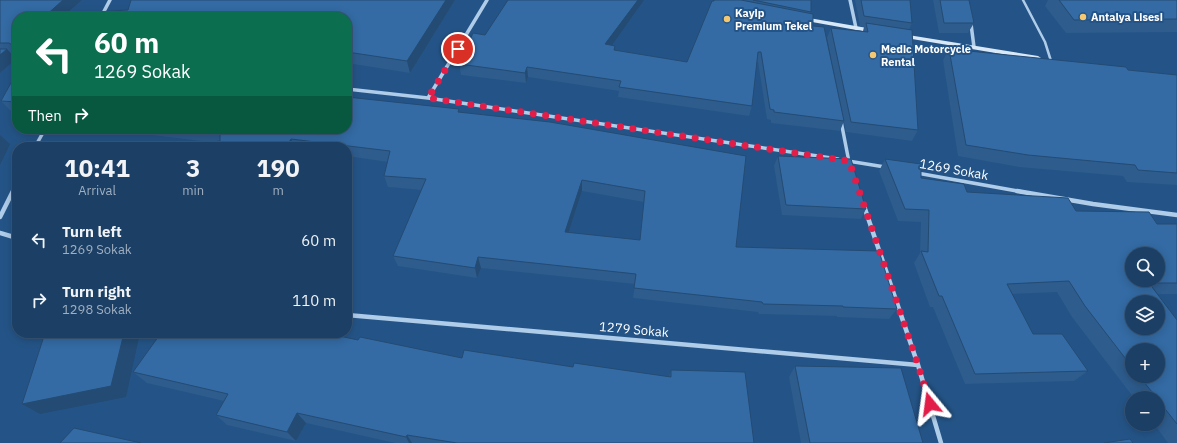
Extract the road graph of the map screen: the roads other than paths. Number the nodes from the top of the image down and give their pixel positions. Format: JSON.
{"nodes":[{"id":1,"x":110,"y":0,"type":"edge"},
{"id":2,"x":487,"y":0,"type":"edge"},
{"id":3,"x":850,"y":0,"type":"edge"},
{"id":4,"x":1023,"y":0,"type":"edge"},
{"id":5,"x":104,"y":12,"type":"edge"},
{"id":6,"x":970,"y":16,"type":"edge"},
{"id":7,"x":799,"y":19,"type":"edge"},
{"id":8,"x":822,"y":23,"type":"junction"},
{"id":9,"x":856,"y":28,"type":"junction"},
{"id":10,"x":823,"y":30,"type":"edge"},
{"id":11,"x":879,"y":32,"type":"edge"},
{"id":12,"x":895,"y":35,"type":"edge"},
{"id":13,"x":974,"y":47,"type":"junction"},
{"id":14,"x":0,"y":55,"type":"edge"},
{"id":15,"x":12,"y":56,"type":"edge"},
{"id":16,"x":1051,"y":61,"type":"junction"},
{"id":17,"x":1059,"y":62,"type":"edge"},
{"id":18,"x":352,"y":90,"type":"edge"},
{"id":19,"x":428,"y":98,"type":"junction"},
{"id":20,"x":840,"y":115,"type":"edge"},
{"id":21,"x":849,"y":161,"type":"junction"},
{"id":22,"x":888,"y":168,"type":"edge"},
{"id":23,"x":852,"y":169,"type":"edge"},
{"id":24,"x":912,"y":172,"type":"edge"},
{"id":25,"x":12,"y":193,"type":"edge"},
{"id":26,"x":862,"y":199,"type":"edge"},
{"id":27,"x":1177,"y":215,"type":"edge"},
{"id":28,"x":0,"y":217,"type":"edge"},
{"id":29,"x":0,"y":233,"type":"edge"},
{"id":30,"x":12,"y":237,"type":"edge"},
{"id":31,"x":352,"y":315,"type":"edge"},
{"id":32,"x":918,"y":365,"type":"junction"},
{"id":33,"x":941,"y":443,"type":"edge"}],
"edges":[{"from":1,"to":5,"type":"street"},
{"from":2,"to":19,"type":"street"},
{"from":3,"to":9,"type":"street"},
{"from":4,"to":16,"type":"lane"},
{"from":6,"to":13,"type":"street"},
{"from":7,"to":8,"type":"street"},
{"from":8,"to":9,"type":"street"},
{"from":8,"to":10,"type":"street"},
{"from":9,"to":11,"type":"street"},
{"from":12,"to":13,"type":"street"},
{"from":13,"to":16,"type":"street"},
{"from":14,"to":15,"type":"street"},
{"from":16,"to":17,"type":"street"},
{"from":18,"to":19,"type":"street"},
{"from":19,"to":21,"type":"street"},
{"from":20,"to":21,"type":"street"},
{"from":21,"to":22,"type":"street"},
{"from":21,"to":23,"type":"street"},
{"from":24,"to":27,"type":"street","name":"1269 Sokak"},
{"from":25,"to":28,"type":"street"},
{"from":26,"to":32,"type":"street"},
{"from":29,"to":30,"type":"street"},
{"from":31,"to":32,"type":"street","name":"1279 Sokak"},
{"from":32,"to":33,"type":"street"}]}
